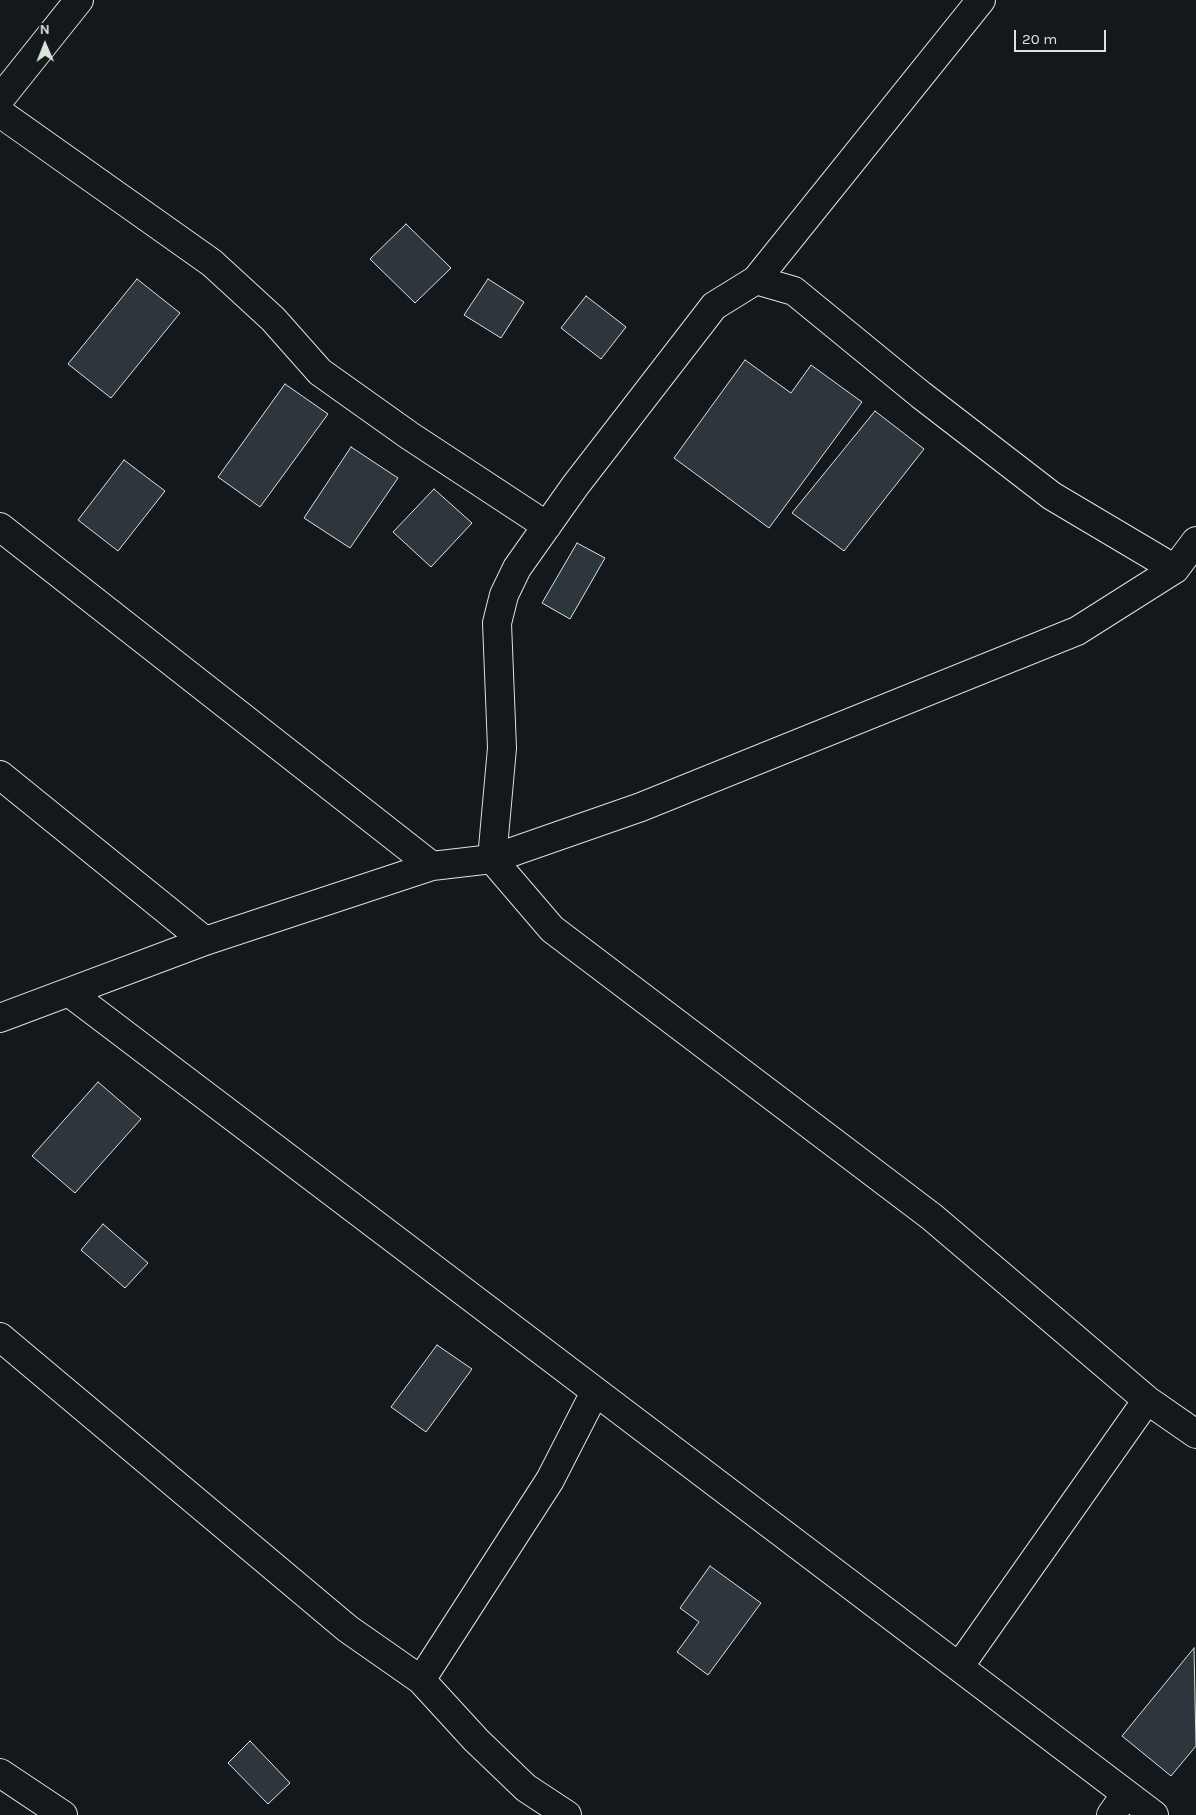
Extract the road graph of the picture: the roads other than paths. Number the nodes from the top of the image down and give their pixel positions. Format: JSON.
{"nodes":[{"id":1,"x":79,"y":0,"type":"edge"},
{"id":2,"x":980,"y":0,"type":"edge"},
{"id":3,"x":0,"y":98,"type":"edge"},
{"id":4,"x":0,"y":113,"type":"edge"},
{"id":5,"x":756,"y":280,"type":"junction"},
{"id":6,"x":547,"y":526,"type":"junction"},
{"id":7,"x":0,"y":527,"type":"edge"},
{"id":8,"x":1196,"y":541,"type":"edge"},
{"id":9,"x":1175,"y":569,"type":"junction"},
{"id":10,"x":0,"y":776,"type":"edge"},
{"id":11,"x":492,"y":860,"type":"junction"},
{"id":12,"x":432,"y":866,"type":"junction"},
{"id":13,"x":205,"y":940,"type":"junction"},
{"id":14,"x":70,"y":994,"type":"junction"},
{"id":15,"x":0,"y":1018,"type":"edge"},
{"id":16,"x":0,"y":1337,"type":"edge"},
{"id":17,"x":595,"y":1392,"type":"junction"},
{"id":18,"x":1147,"y":1400,"type":"junction"},
{"id":19,"x":1196,"y":1434,"type":"edge"},
{"id":20,"x":959,"y":1667,"type":"junction"},
{"id":21,"x":421,"y":1680,"type":"junction"},
{"id":22,"x":0,"y":1773,"type":"edge"},
{"id":23,"x":1118,"y":1805,"type":"edge"},
{"id":24,"x":62,"y":1815,"type":"edge"},
{"id":25,"x":566,"y":1815,"type":"edge"},
{"id":26,"x":1154,"y":1815,"type":"edge"}],
"edges":[{"from":1,"to":3,"type":"street"},
{"from":2,"to":5,"type":"street"},
{"from":4,"to":6,"type":"street"},
{"from":5,"to":6,"type":"street"},
{"from":5,"to":9,"type":"street"},
{"from":6,"to":11,"type":"street"},
{"from":7,"to":12,"type":"street"},
{"from":8,"to":9,"type":"street"},
{"from":9,"to":11,"type":"street"},
{"from":10,"to":13,"type":"street"},
{"from":11,"to":12,"type":"street"},
{"from":11,"to":18,"type":"street"},
{"from":12,"to":13,"type":"street"},
{"from":13,"to":14,"type":"street"},
{"from":14,"to":15,"type":"street"},
{"from":14,"to":17,"type":"street"},
{"from":16,"to":21,"type":"street"},
{"from":17,"to":20,"type":"street"},
{"from":17,"to":21,"type":"street"},
{"from":18,"to":19,"type":"street"},
{"from":18,"to":20,"type":"street"},
{"from":20,"to":23,"type":"street"},
{"from":21,"to":25,"type":"street"},
{"from":22,"to":24,"type":"street"},
{"from":23,"to":26,"type":"street"}]}
